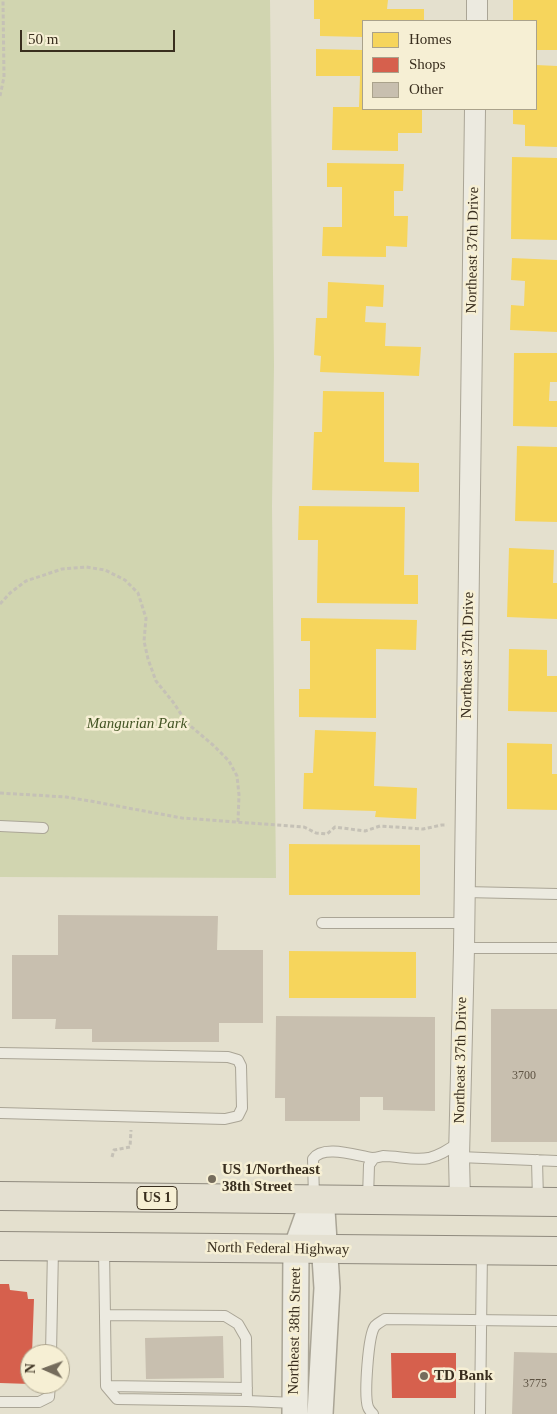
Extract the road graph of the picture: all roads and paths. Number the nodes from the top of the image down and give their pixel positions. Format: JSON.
{"nodes":[{"id":1,"x":3,"y":0,"type":"edge"},
{"id":2,"x":477,"y":0,"type":"edge"},
{"id":3,"x":477,"y":20,"type":"edge"},
{"id":4,"x":0,"y":96,"type":"edge"},
{"id":5,"x":475,"y":110,"type":"edge"},
{"id":6,"x":0,"y":604,"type":"edge"},
{"id":7,"x":0,"y":793,"type":"edge"},
{"id":8,"x":238,"y":822,"type":"junction"},
{"id":9,"x":0,"y":826,"type":"edge"},
{"id":10,"x":465,"y":827,"type":"junction"},
{"id":11,"x":43,"y":828,"type":"dead end"},
{"id":12,"x":464,"y":892,"type":"junction"},
{"id":13,"x":557,"y":894,"type":"edge"},
{"id":14,"x":322,"y":923,"type":"dead end"},
{"id":15,"x":464,"y":923,"type":"junction"},
{"id":16,"x":464,"y":948,"type":"junction"},
{"id":17,"x":557,"y":948,"type":"edge"},
{"id":18,"x":0,"y":1054,"type":"edge"},
{"id":19,"x":0,"y":1113,"type":"edge"},
{"id":20,"x":131,"y":1128,"type":"dead end"},
{"id":21,"x":460,"y":1149,"type":"junction"},
{"id":22,"x":112,"y":1157,"type":"dead end"},
{"id":23,"x":374,"y":1158,"type":"junction"},
{"id":24,"x":537,"y":1160,"type":"junction"},
{"id":25,"x":557,"y":1161,"type":"edge"},
{"id":26,"x":0,"y":1196,"type":"edge"},
{"id":27,"x":314,"y":1199,"type":"junction"},
{"id":28,"x":368,"y":1200,"type":"junction"},
{"id":29,"x":460,"y":1201,"type":"junction"},
{"id":30,"x":548,"y":1202,"type":"edge"},
{"id":31,"x":0,"y":1246,"type":"edge"},
{"id":32,"x":53,"y":1246,"type":"junction"},
{"id":33,"x":104,"y":1248,"type":"junction"},
{"id":34,"x":296,"y":1249,"type":"junction"},
{"id":35,"x":324,"y":1250,"type":"junction"},
{"id":36,"x":482,"y":1250,"type":"junction"},
{"id":37,"x":557,"y":1251,"type":"edge"},
{"id":38,"x":105,"y":1315,"type":"junction"},
{"id":39,"x":481,"y":1320,"type":"junction"},
{"id":40,"x":557,"y":1320,"type":"edge"},
{"id":41,"x":51,"y":1344,"type":"edge"},
{"id":42,"x":106,"y":1386,"type":"junction"},
{"id":43,"x":247,"y":1388,"type":"junction"},
{"id":44,"x":49,"y":1394,"type":"edge"},
{"id":45,"x":247,"y":1401,"type":"junction"},
{"id":46,"x":0,"y":1402,"type":"edge"},
{"id":47,"x":308,"y":1407,"type":"edge"},
{"id":48,"x":373,"y":1414,"type":"edge"},
{"id":49,"x":480,"y":1414,"type":"edge"}],
"edges":[{"from":1,"to":4,"type":"path"},
{"from":2,"to":3,"type":"street"},
{"from":5,"to":10,"type":"street","name":"Northeast 37th Drive"},
{"from":6,"to":8,"type":"path"},
{"from":7,"to":8,"type":"path"},
{"from":8,"to":10,"type":"path"},
{"from":9,"to":11,"type":"lane"},
{"from":10,"to":12,"type":"street","name":"Northeast 37th Drive"},
{"from":12,"to":13,"type":"lane"},
{"from":12,"to":15,"type":"street","name":"Northeast 37th Drive"},
{"from":14,"to":15,"type":"lane"},
{"from":15,"to":16,"type":"street","name":"Northeast 37th Drive"},
{"from":16,"to":17,"type":"lane"},
{"from":16,"to":21,"type":"street","name":"Northeast 37th Drive"},
{"from":18,"to":19,"type":"lane"},
{"from":20,"to":22,"type":"path"},
{"from":21,"to":23,"type":"lane"},
{"from":21,"to":24,"type":"lane"},
{"from":21,"to":29,"type":"street","name":"Northeast 37th Drive"},
{"from":23,"to":27,"type":"lane"},
{"from":23,"to":28,"type":"lane"},
{"from":24,"to":25,"type":"lane"},
{"from":24,"to":30,"type":"lane"},
{"from":26,"to":27,"type":"main road","number":"US 1"},
{"from":27,"to":28,"type":"main road","number":"US 1"},
{"from":27,"to":34,"type":"street","name":"Northeast 38th Street"},
{"from":27,"to":35,"type":"street","name":"Northeast 38th Street"},
{"from":28,"to":29,"type":"main road","number":"US 1"},
{"from":29,"to":30,"type":"main road","number":"US 1"},
{"from":31,"to":32,"type":"main road","name":"North Federal Highway"},
{"from":32,"to":33,"type":"main road","name":"North Federal Highway"},
{"from":32,"to":41,"type":"lane"},
{"from":33,"to":34,"type":"main road","name":"North Federal Highway"},
{"from":33,"to":38,"type":"lane"},
{"from":34,"to":35,"type":"main road","name":"North Federal Highway"},
{"from":34,"to":47,"type":"street","name":"Northeast 38th Street"},
{"from":35,"to":36,"type":"main road","name":"North Federal Highway"},
{"from":35,"to":47,"type":"street","name":"Northeast 38th Street"},
{"from":36,"to":37,"type":"main road","name":"North Federal Highway"},
{"from":36,"to":39,"type":"lane"},
{"from":38,"to":42,"type":"lane"},
{"from":38,"to":43,"type":"lane"},
{"from":39,"to":40,"type":"lane"},
{"from":39,"to":48,"type":"lane"},
{"from":39,"to":49,"type":"lane"},
{"from":42,"to":43,"type":"lane"},
{"from":42,"to":45,"type":"lane"},
{"from":43,"to":45,"type":"lane"},
{"from":44,"to":46,"type":"lane"},
{"from":45,"to":47,"type":"lane"}]}
